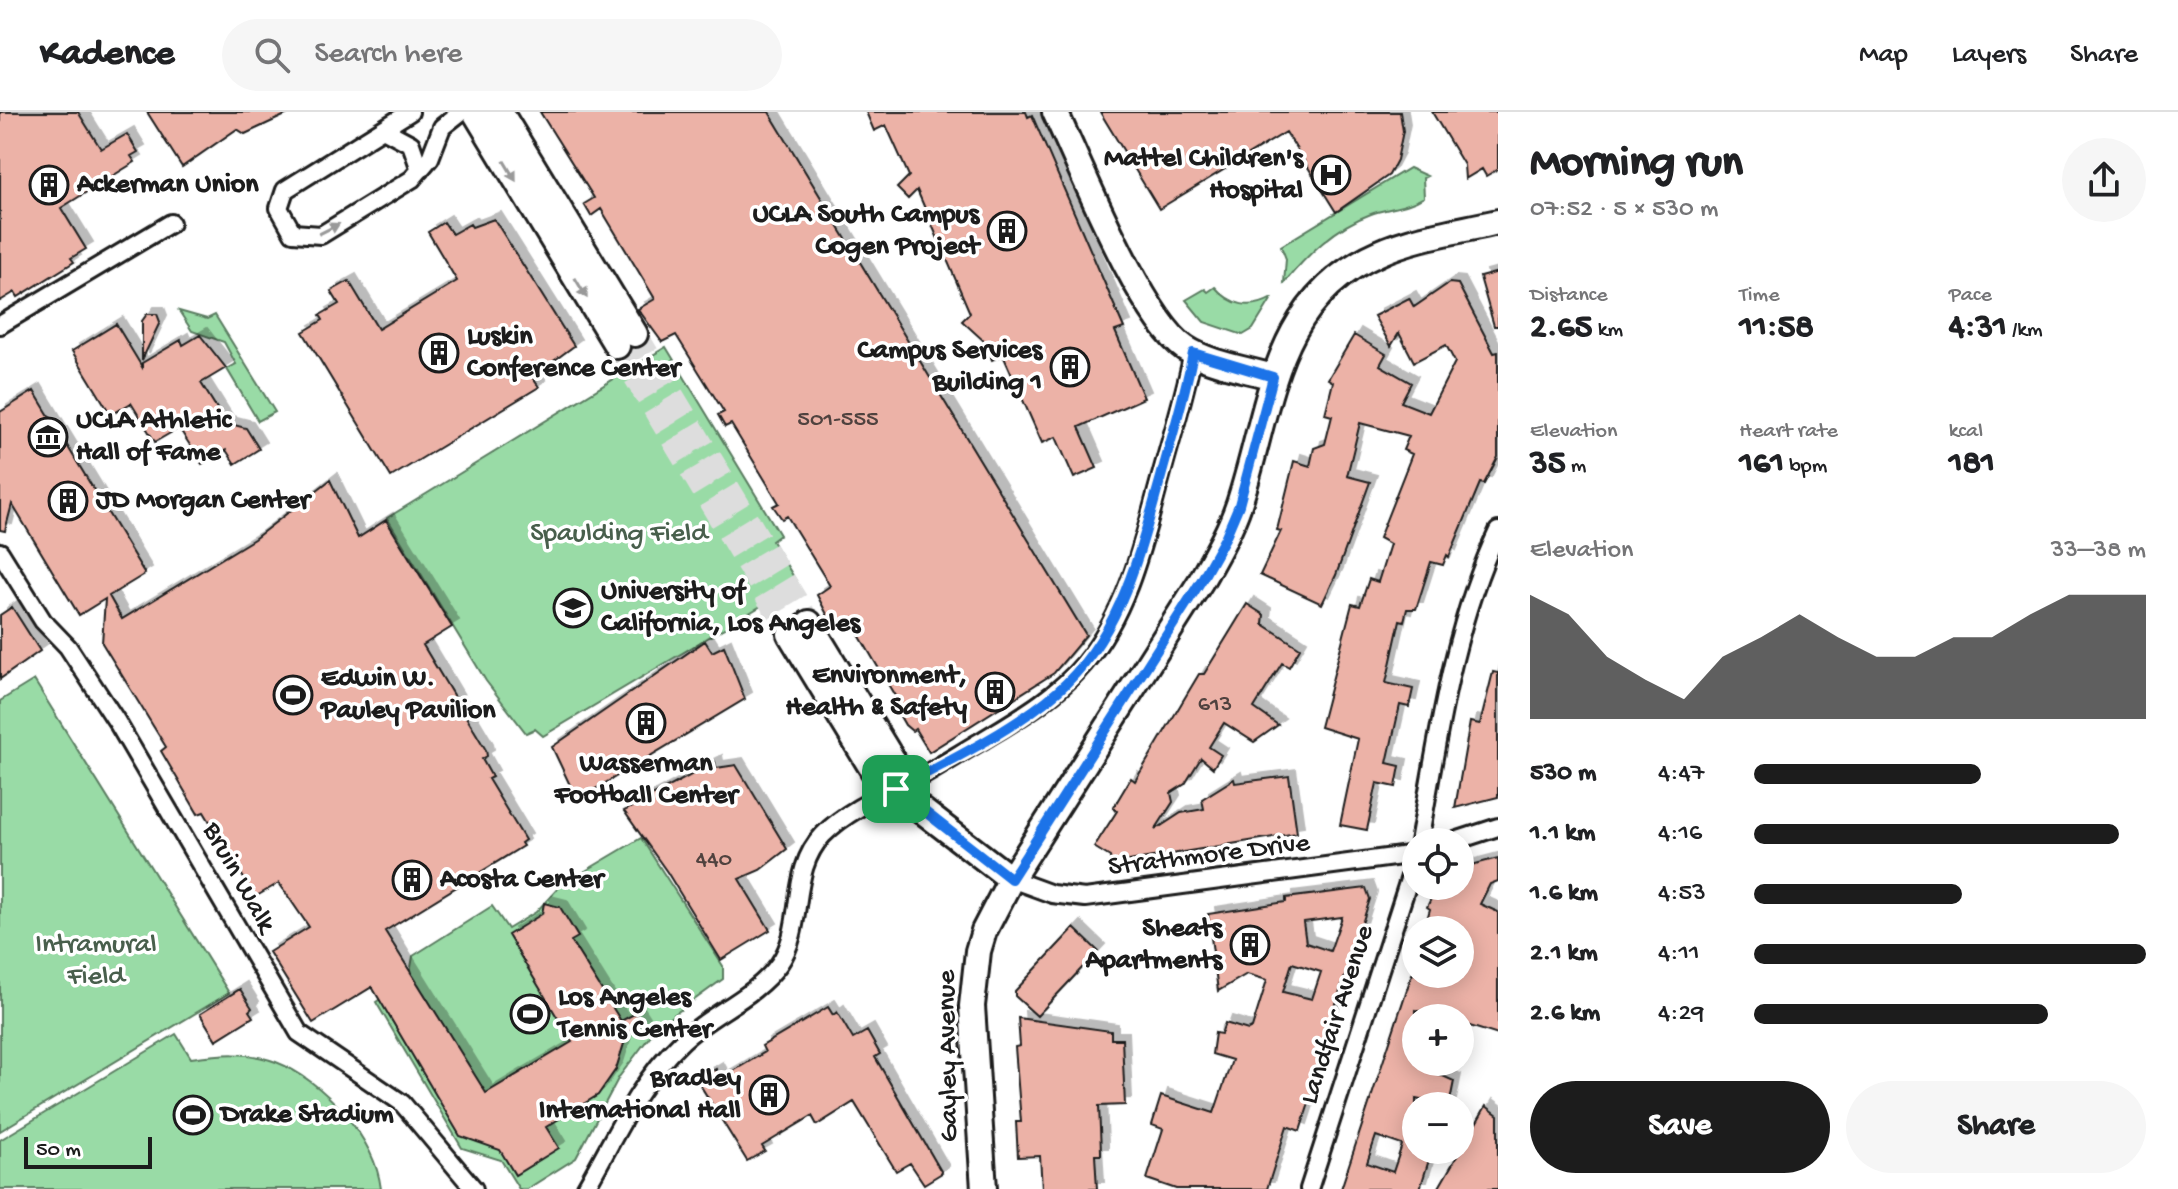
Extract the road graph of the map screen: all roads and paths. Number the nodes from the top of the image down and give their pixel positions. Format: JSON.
{"nodes":[{"id":1,"x":410,"y":112,"type":"edge"},
{"id":2,"x":461,"y":112,"type":"edge"},
{"id":3,"x":475,"y":112,"type":"edge"},
{"id":4,"x":500,"y":112,"type":"edge"},
{"id":5,"x":1055,"y":112,"type":"edge"},
{"id":6,"x":383,"y":129,"type":"junction"},
{"id":7,"x":420,"y":170,"type":"junction"},
{"id":8,"x":1498,"y":222,"type":"edge"},
{"id":9,"x":171,"y":223,"type":"dead end"},
{"id":10,"x":0,"y":325,"type":"edge"},
{"id":11,"x":1193,"y":353,"type":"junction"},
{"id":12,"x":1273,"y":377,"type":"junction"},
{"id":13,"x":1498,"y":531,"type":"edge"},
{"id":14,"x":0,"y":552,"type":"edge"},
{"id":15,"x":800,"y":628,"type":"tunnel mouth"},
{"id":16,"x":896,"y":789,"type":"junction"},
{"id":17,"x":1498,"y":827,"type":"edge"},
{"id":18,"x":1422,"y":828,"type":"edge"},
{"id":19,"x":1474,"y":835,"type":"edge"},
{"id":20,"x":1402,"y":858,"type":"edge"},
{"id":21,"x":1011,"y":879,"type":"junction"},
{"id":22,"x":1402,"y":900,"type":"edge"},
{"id":23,"x":474,"y":1189,"type":"edge"},
{"id":24,"x":585,"y":1189,"type":"edge"},
{"id":25,"x":984,"y":1189,"type":"edge"},
{"id":26,"x":1309,"y":1189,"type":"edge"}],
"edges":[{"from":1,"to":6,"type":"street"},
{"from":2,"to":7,"type":"street"},
{"from":3,"to":4,"type":"street","one_way":true},
{"from":5,"to":11,"type":"street"},
{"from":6,"to":7,"type":"street"},
{"from":6,"to":7,"type":"street","one_way":true},
{"from":8,"to":12,"type":"street","name":"Gayley Avenue"},
{"from":9,"to":10,"type":"street"},
{"from":11,"to":12,"type":"street"},
{"from":11,"to":16,"type":"street"},
{"from":12,"to":21,"type":"street","name":"Gayley Avenue"},
{"from":13,"to":18,"type":"street"},
{"from":14,"to":23,"type":"street","name":"Bruin Walk"},
{"from":15,"to":16,"type":"street"},
{"from":16,"to":21,"type":"street"},
{"from":16,"to":24,"type":"street"},
{"from":17,"to":19,"type":"street"},
{"from":20,"to":21,"type":"street","name":"Strathmore Drive"},
{"from":21,"to":25,"type":"street","name":"Gayley Avenue"},
{"from":22,"to":26,"type":"street","name":"Landfair Avenue"}]}
